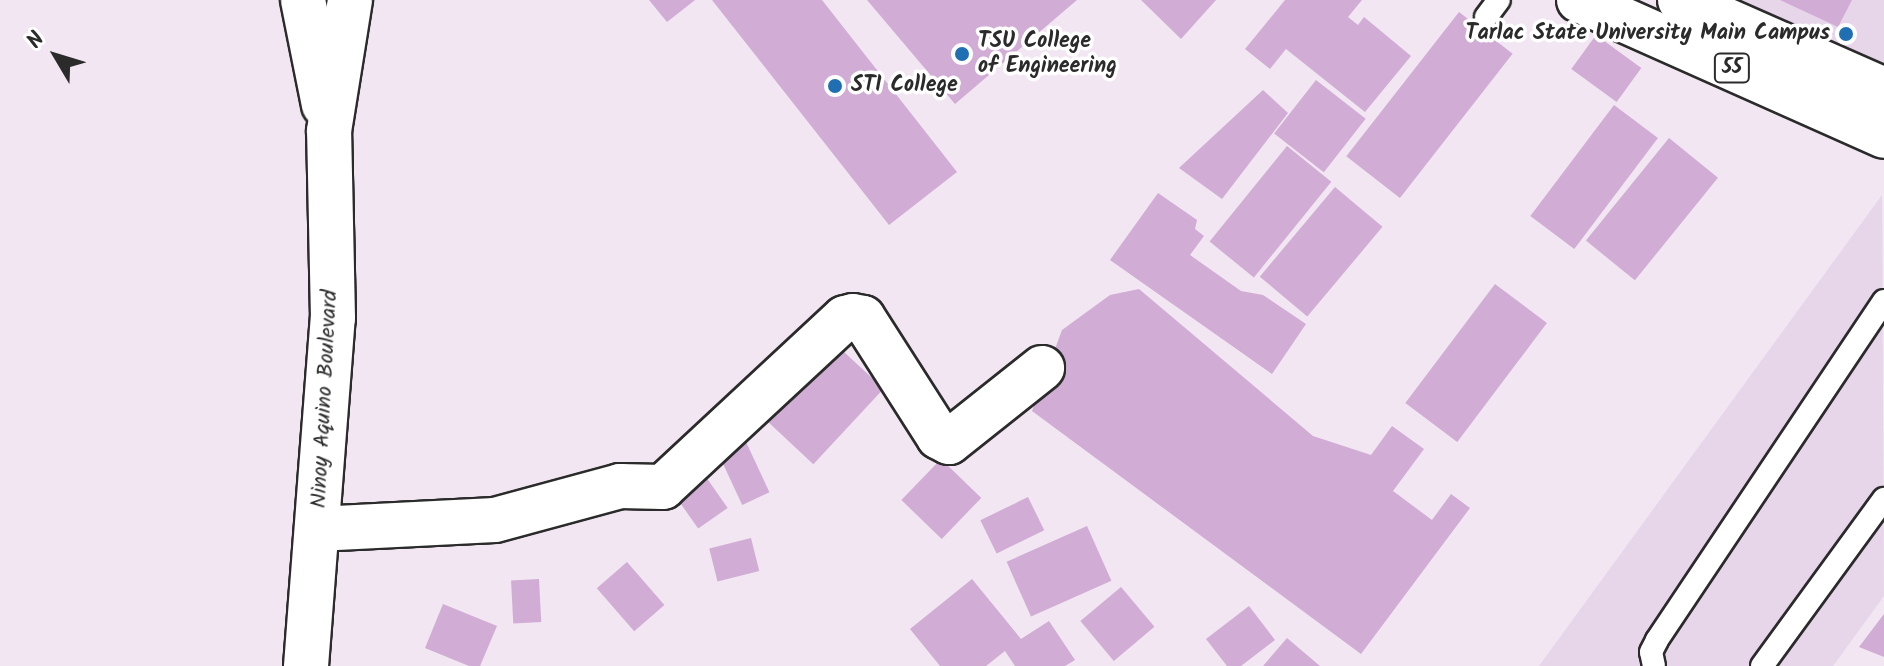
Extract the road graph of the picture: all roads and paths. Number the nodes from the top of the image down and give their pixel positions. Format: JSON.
{"nodes":[{"id":1,"x":303,"y":0,"type":"edge"},
{"id":2,"x":350,"y":0,"type":"edge"},
{"id":3,"x":1579,"y":0,"type":"edge"},
{"id":4,"x":1680,"y":0,"type":"edge"},
{"id":5,"x":1884,"y":90,"type":"edge"},
{"id":6,"x":329,"y":131,"type":"junction"},
{"id":7,"x":1884,"y":136,"type":"edge"},
{"id":8,"x":1884,"y":301,"type":"edge"},
{"id":9,"x":1042,"y":368,"type":"dead end"},
{"id":10,"x":1884,"y":499,"type":"edge"},
{"id":11,"x":317,"y":529,"type":"junction"},
{"id":12,"x":306,"y":666,"type":"edge"},
{"id":13,"x":1654,"y":666,"type":"edge"},
{"id":14,"x":1762,"y":666,"type":"edge"}],
"edges":[{"from":1,"to":6,"type":"main road","name":"Ninoy Aquino Boulevard"},
{"from":2,"to":6,"type":"main road","name":"Ninoy Aquino Boulevard"},
{"from":3,"to":7,"type":"main road","number":"55"},
{"from":4,"to":5,"type":"main road","number":"55"},
{"from":6,"to":11,"type":"main road","name":"Ninoy Aquino Boulevard"},
{"from":8,"to":13,"type":"lane"},
{"from":9,"to":11,"type":"main road"},
{"from":10,"to":14,"type":"lane"},
{"from":11,"to":12,"type":"main road","name":"Ninoy Aquino Boulevard"}]}
